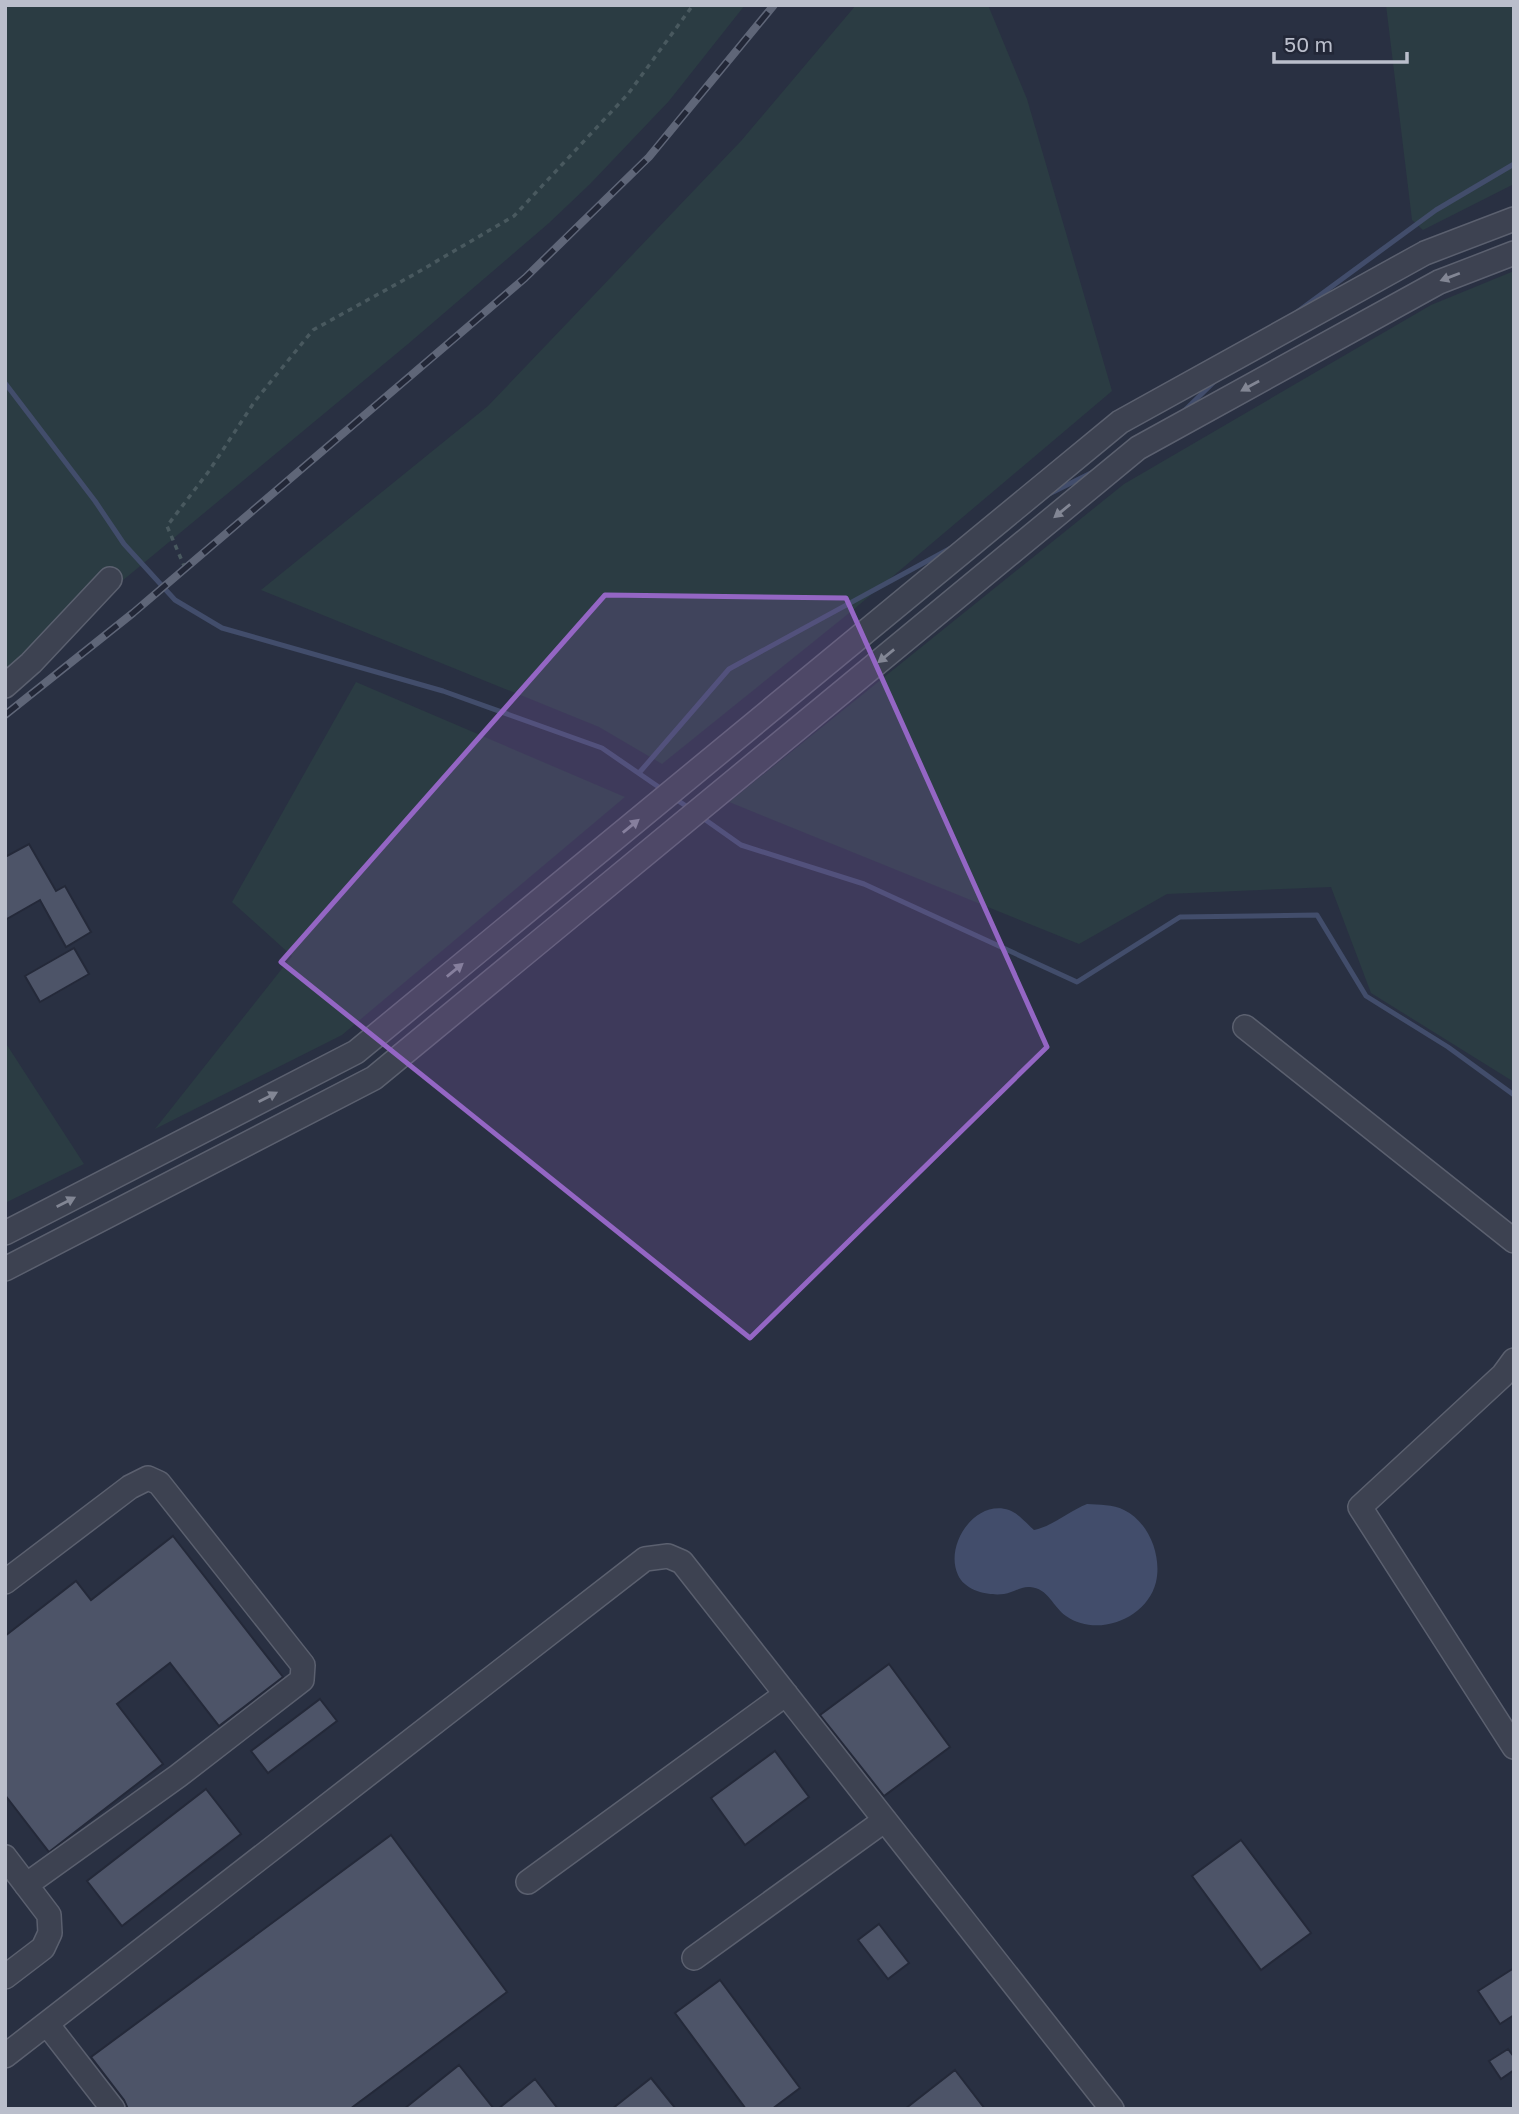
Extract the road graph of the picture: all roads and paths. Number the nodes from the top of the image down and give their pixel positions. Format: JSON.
{"nodes":[{"id":1,"x":693,"y":5,"type":"edge"},
{"id":2,"x":1514,"y":219,"type":"edge"},
{"id":3,"x":1514,"y":253,"type":"edge"},
{"id":4,"x":185,"y":568,"type":"dead end"},
{"id":5,"x":110,"y":579,"type":"dead end"},
{"id":6,"x":5,"y":686,"type":"edge"},
{"id":7,"x":1245,"y":1027,"type":"dead end"},
{"id":8,"x":5,"y":1233,"type":"edge"},
{"id":9,"x":1514,"y":1241,"type":"edge"},
{"id":10,"x":5,"y":1269,"type":"edge"},
{"id":11,"x":1514,"y":1360,"type":"edge"},
{"id":12,"x":5,"y":1582,"type":"edge"},
{"id":13,"x":786,"y":1694,"type":"junction"},
{"id":14,"x":1514,"y":1747,"type":"edge"},
{"id":15,"x":885,"y":1820,"type":"junction"},
{"id":16,"x":5,"y":1857,"type":"edge"},
{"id":17,"x":528,"y":1882,"type":"dead end"},
{"id":18,"x":26,"y":1885,"type":"junction"},
{"id":19,"x":694,"y":1958,"type":"dead end"},
{"id":20,"x":5,"y":1977,"type":"edge"},
{"id":21,"x":47,"y":2024,"type":"junction"},
{"id":22,"x":5,"y":2056,"type":"edge"},
{"id":23,"x":113,"y":2109,"type":"edge"},
{"id":24,"x":1112,"y":2109,"type":"edge"}],
"edges":[{"from":1,"to":4,"type":"path"},
{"from":8,"to":2,"type":"street","one_way":true},
{"from":3,"to":10,"type":"street","one_way":true},
{"from":5,"to":6,"type":"street"},
{"from":7,"to":9,"type":"street"},
{"from":11,"to":14,"type":"street"},
{"from":12,"to":18,"type":"street"},
{"from":13,"to":15,"type":"street"},
{"from":13,"to":17,"type":"street"},
{"from":13,"to":21,"type":"street"},
{"from":15,"to":19,"type":"street"},
{"from":15,"to":24,"type":"street"},
{"from":16,"to":18,"type":"street"},
{"from":18,"to":20,"type":"street"},
{"from":21,"to":22,"type":"street"},
{"from":21,"to":23,"type":"street"}]}
